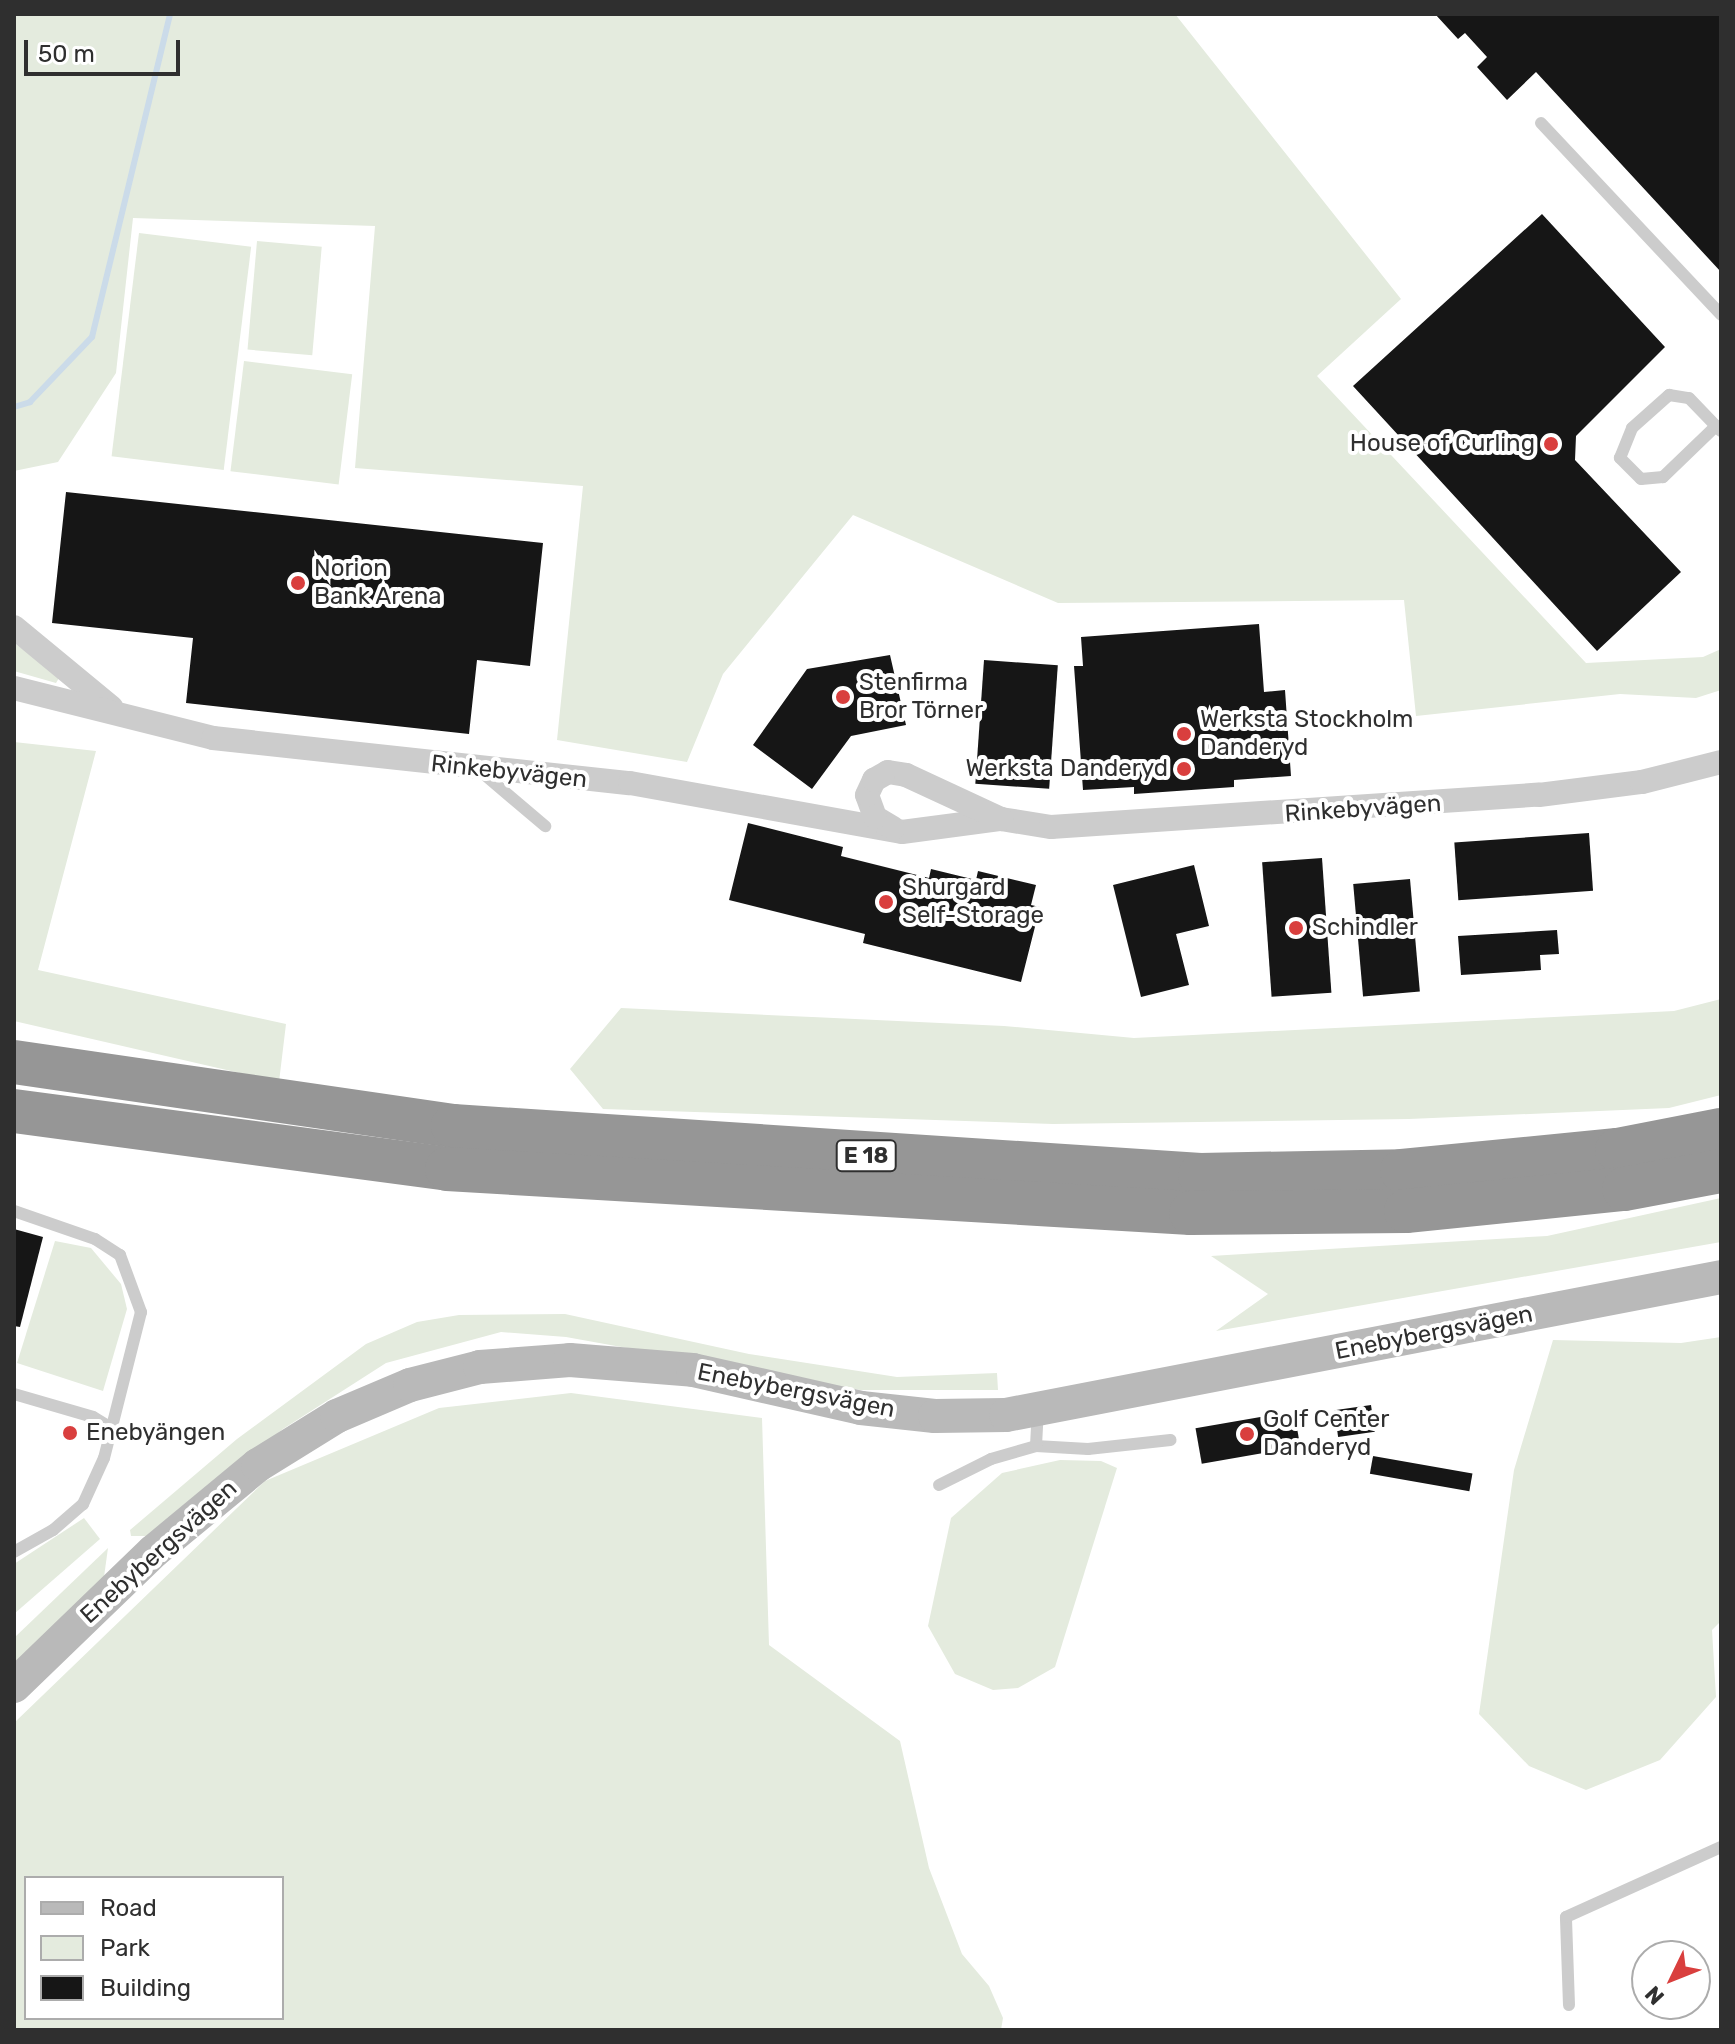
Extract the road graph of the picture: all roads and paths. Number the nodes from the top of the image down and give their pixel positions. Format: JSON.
{"nodes":[{"id":1,"x":1541,"y":123,"type":"dead end"},
{"id":2,"x":1721,"y":315,"type":"edge"},
{"id":3,"x":1719,"y":428,"type":"edge"},
{"id":4,"x":14,"y":627,"type":"edge"},
{"id":5,"x":14,"y":688,"type":"edge"},
{"id":6,"x":116,"y":711,"type":"junction"},
{"id":7,"x":1721,"y":762,"type":"edge"},
{"id":8,"x":479,"y":770,"type":"junction"},
{"id":9,"x":1001,"y":819,"type":"junction"},
{"id":10,"x":545,"y":826,"type":"dead end"},
{"id":11,"x":902,"y":832,"type":"junction"},
{"id":12,"x":14,"y":1062,"type":"edge"},
{"id":13,"x":14,"y":1111,"type":"edge"},
{"id":14,"x":1721,"y":1130,"type":"edge"},
{"id":15,"x":1721,"y":1171,"type":"edge"},
{"id":16,"x":14,"y":1211,"type":"edge"},
{"id":17,"x":1721,"y":1277,"type":"edge"},
{"id":18,"x":14,"y":1394,"type":"edge"},
{"id":19,"x":1038,"y":1411,"type":"junction"},
{"id":20,"x":111,"y":1428,"type":"junction"},
{"id":21,"x":1171,"y":1440,"type":"dead end"},
{"id":22,"x":1036,"y":1446,"type":"junction"},
{"id":23,"x":939,"y":1485,"type":"dead end"},
{"id":24,"x":14,"y":1552,"type":"edge"},
{"id":25,"x":14,"y":1686,"type":"edge"},
{"id":26,"x":1721,"y":1847,"type":"edge"},
{"id":27,"x":1569,"y":2005,"type":"dead end"}],
"edges":[{"from":1,"to":2,"type":"lane"},
{"from":3,"to":3,"type":"lane"},
{"from":4,"to":6,"type":"street","name":"Rinkebyvägen"},
{"from":5,"to":6,"type":"street","name":"Rinkebyvägen"},
{"from":6,"to":8,"type":"street","name":"Rinkebyvägen"},
{"from":7,"to":9,"type":"street","name":"Rinkebyvägen"},
{"from":8,"to":10,"type":"lane"},
{"from":8,"to":11,"type":"street","name":"Rinkebyvägen"},
{"from":9,"to":11,"type":"street","name":"Rinkebyvägen"},
{"from":9,"to":11,"type":"street","name":"Rinkebyvägen"},
{"from":12,"to":14,"type":"highway","number":"E 18"},
{"from":13,"to":15,"type":"highway","number":"E 18"},
{"from":16,"to":20,"type":"lane"},
{"from":17,"to":19,"type":"main road","name":"Enebybergsvägen"},
{"from":18,"to":20,"type":"lane"},
{"from":19,"to":22,"type":"lane"},
{"from":19,"to":25,"type":"main road","name":"Enebybergsvägen"},
{"from":20,"to":24,"type":"lane"},
{"from":21,"to":22,"type":"lane"},
{"from":22,"to":23,"type":"lane"},
{"from":26,"to":27,"type":"lane"}]}
